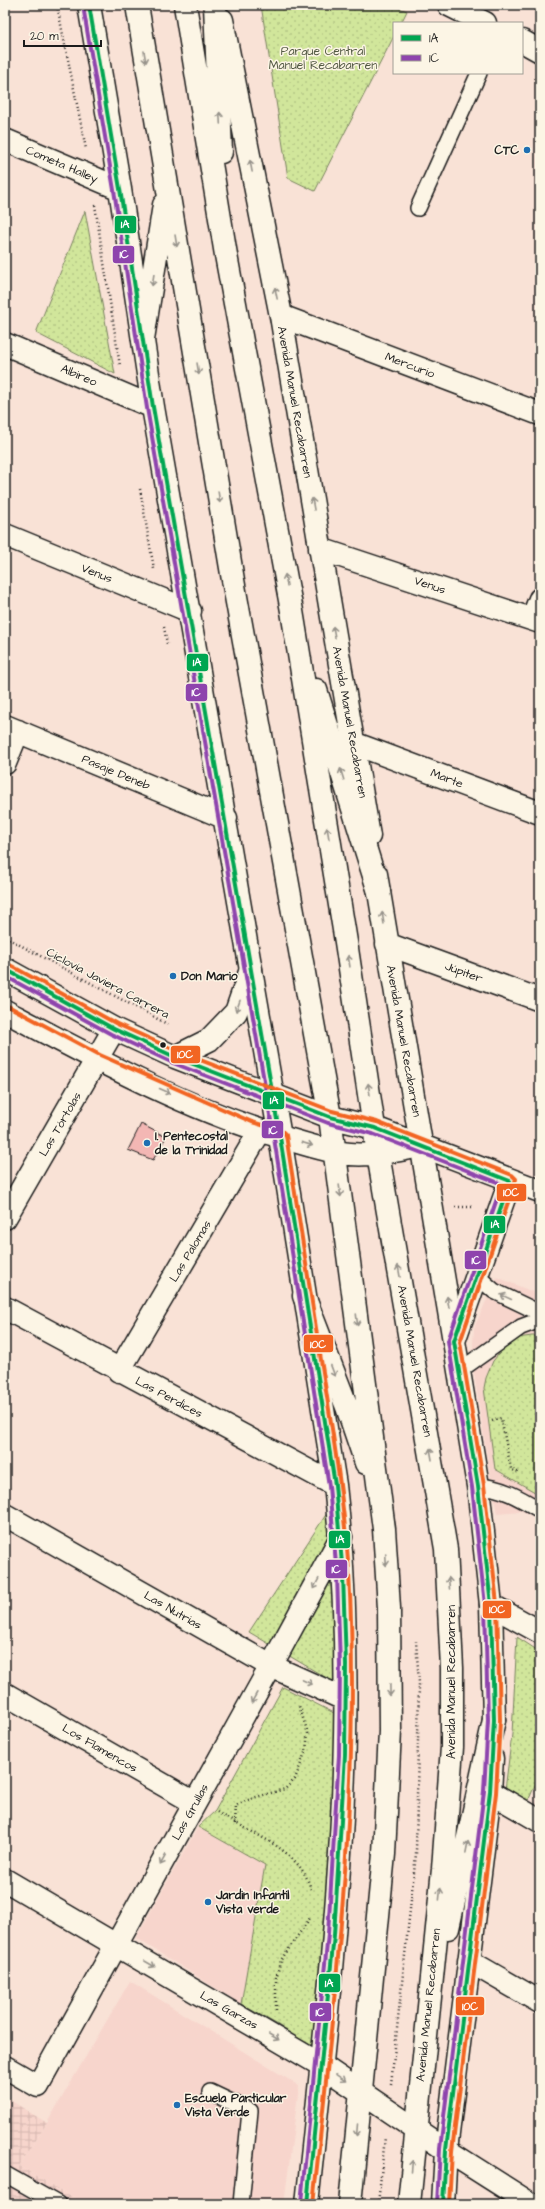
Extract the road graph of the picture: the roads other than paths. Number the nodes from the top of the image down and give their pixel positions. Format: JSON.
{"nodes":[{"id":1,"x":89,"y":5,"type":"edge"},
{"id":2,"x":137,"y":5,"type":"edge"},
{"id":3,"x":185,"y":5,"type":"edge"},
{"id":4,"x":215,"y":5,"type":"edge"},
{"id":5,"x":219,"y":5,"type":"edge"},
{"id":6,"x":450,"y":5,"type":"edge"},
{"id":7,"x":483,"y":22,"type":"edge"},
{"id":8,"x":523,"y":42,"type":"edge"},
{"id":9,"x":540,"y":50,"type":"edge"},
{"id":10,"x":480,"y":74,"type":"edge"},
{"id":11,"x":5,"y":140,"type":"edge"},
{"id":12,"x":167,"y":186,"type":"junction"},
{"id":13,"x":120,"y":189,"type":"junction"},
{"id":14,"x":418,"y":208,"type":"dead end"},
{"id":15,"x":226,"y":255,"type":"junction"},
{"id":16,"x":281,"y":316,"type":"junction"},
{"id":17,"x":143,"y":339,"type":"junction"},
{"id":18,"x":5,"y":344,"type":"edge"},
{"id":19,"x":153,"y":407,"type":"junction"},
{"id":20,"x":540,"y":414,"type":"edge"},
{"id":21,"x":5,"y":535,"type":"edge"},
{"id":22,"x":320,"y":548,"type":"junction"},
{"id":23,"x":540,"y":598,"type":"edge"},
{"id":24,"x":190,"y":611,"type":"junction"},
{"id":25,"x":292,"y":611,"type":"junction"},
{"id":26,"x":536,"y":621,"type":"edge"},
{"id":27,"x":11,"y":728,"type":"edge"},
{"id":28,"x":353,"y":743,"type":"junction"},
{"id":29,"x":5,"y":763,"type":"edge"},
{"id":30,"x":540,"y":814,"type":"edge"},
{"id":31,"x":226,"y":818,"type":"junction"},
{"id":32,"x":378,"y":892,"type":"junction"},
{"id":33,"x":387,"y":944,"type":"junction"},
{"id":34,"x":5,"y":969,"type":"edge"},
{"id":35,"x":251,"y":969,"type":"junction"},
{"id":36,"x":540,"y":1000,"type":"edge"},
{"id":37,"x":5,"y":1011,"type":"edge"},
{"id":38,"x":114,"y":1029,"type":"junction"},
{"id":39,"x":175,"y":1057,"type":"junction"},
{"id":40,"x":97,"y":1060,"type":"junction"},
{"id":41,"x":273,"y":1096,"type":"junction"},
{"id":42,"x":330,"y":1117,"type":"junction"},
{"id":43,"x":375,"y":1128,"type":"junction"},
{"id":44,"x":270,"y":1134,"type":"junction"},
{"id":45,"x":422,"y":1146,"type":"junction"},
{"id":46,"x":335,"y":1152,"type":"junction"},
{"id":47,"x":378,"y":1154,"type":"junction"},
{"id":48,"x":510,"y":1181,"type":"junction"},
{"id":49,"x":540,"y":1191,"type":"edge"},
{"id":50,"x":5,"y":1218,"type":"edge"},
{"id":51,"x":477,"y":1276,"type":"junction"},
{"id":52,"x":304,"y":1296,"type":"junction"},
{"id":53,"x":5,"y":1308,"type":"edge"},
{"id":54,"x":540,"y":1313,"type":"edge"},
{"id":55,"x":540,"y":1320,"type":"edge"},
{"id":56,"x":454,"y":1341,"type":"junction"},
{"id":57,"x":119,"y":1370,"type":"junction"},
{"id":58,"x":459,"y":1371,"type":"junction"},
{"id":59,"x":335,"y":1485,"type":"junction"},
{"id":60,"x":478,"y":1486,"type":"junction"},
{"id":61,"x":540,"y":1510,"type":"edge"},
{"id":62,"x":5,"y":1515,"type":"edge"},
{"id":63,"x":384,"y":1529,"type":"junction"},
{"id":64,"x":341,"y":1537,"type":"junction"},
{"id":65,"x":491,"y":1605,"type":"junction"},
{"id":66,"x":540,"y":1632,"type":"edge"},
{"id":67,"x":277,"y":1669,"type":"junction"},
{"id":68,"x":5,"y":1694,"type":"edge"},
{"id":69,"x":344,"y":1699,"type":"junction"},
{"id":70,"x":494,"y":1720,"type":"junction"},
{"id":71,"x":490,"y":1792,"type":"junction"},
{"id":72,"x":195,"y":1803,"type":"junction"},
{"id":73,"x":540,"y":1821,"type":"edge"},
{"id":74,"x":5,"y":1880,"type":"edge"},
{"id":75,"x":117,"y":1944,"type":"junction"},
{"id":76,"x":470,"y":1961,"type":"junction"},
{"id":77,"x":430,"y":1993,"type":"junction"},
{"id":78,"x":540,"y":2002,"type":"edge"},
{"id":79,"x":322,"y":2065,"type":"junction"},
{"id":80,"x":5,"y":2067,"type":"edge"},
{"id":81,"x":360,"y":2091,"type":"junction"},
{"id":82,"x":210,"y":2092,"type":"dead end"},
{"id":83,"x":415,"y":2128,"type":"junction"},
{"id":84,"x":446,"y":2150,"type":"junction"},
{"id":85,"x":5,"y":2174,"type":"edge"},
{"id":86,"x":526,"y":2203,"type":"edge"},
{"id":87,"x":58,"y":2204,"type":"edge"},
{"id":88,"x":241,"y":2204,"type":"edge"},
{"id":89,"x":308,"y":2204,"type":"edge"},
{"id":90,"x":350,"y":2204,"type":"edge"},
{"id":91,"x":409,"y":2204,"type":"edge"},
{"id":92,"x":443,"y":2204,"type":"edge"}],
"edges":[{"from":1,"to":13,"type":"street"},
{"from":2,"to":12,"type":"street","one_way":true},
{"from":3,"to":15,"type":"street","name":"Avenida Manuel Recabarren"},
{"from":15,"to":4,"type":"street","one_way":true},
{"from":16,"to":5,"type":"street","name":"Avenida Manuel Recabarren","one_way":true},
{"from":6,"to":7,"type":"street"},
{"from":8,"to":9,"type":"street"},
{"from":10,"to":14,"type":"lane"},
{"from":11,"to":13,"type":"street","name":"Cometa Halley"},
{"from":12,"to":17,"type":"street","one_way":true},
{"from":12,"to":42,"type":"street","one_way":true},
{"from":13,"to":17,"type":"street"},
{"from":25,"to":15,"type":"street","name":"Avenida Manuel Recabarren","one_way":true},
{"from":16,"to":20,"type":"street","name":"Mercurio"},
{"from":22,"to":16,"type":"street","name":"Avenida Manuel Recabarren","one_way":true},
{"from":17,"to":19,"type":"street"},
{"from":18,"to":19,"type":"street","name":"Albireo"},
{"from":19,"to":24,"type":"street"},
{"from":21,"to":24,"type":"street","name":"Venus"},
{"from":22,"to":26,"type":"street","name":"Venus"},
{"from":28,"to":22,"type":"street","name":"Avenida Manuel Recabarren","one_way":true},
{"from":23,"to":26,"type":"street"},
{"from":24,"to":31,"type":"street"},
{"from":32,"to":25,"type":"street","one_way":true},
{"from":43,"to":25,"type":"street","name":"Avenida Manuel Recabarren","one_way":true},
{"from":27,"to":29,"type":"street"},
{"from":27,"to":31,"type":"street","name":"Pasaje Deneb"},
{"from":28,"to":30,"type":"street","name":"Marte"},
{"from":28,"to":32,"type":"street","name":"Avenida Manuel Recabarren"},
{"from":31,"to":35,"type":"street"},
{"from":33,"to":32,"type":"street","name":"Avenida Manuel Recabarren","one_way":true},
{"from":33,"to":36,"type":"street","name":"Júpiter"},
{"from":33,"to":45,"type":"street","name":"Avenida Manuel Recabarren"},
{"from":34,"to":38,"type":"street"},
{"from":35,"to":39,"type":"street","one_way":true},
{"from":35,"to":41,"type":"street"},
{"from":37,"to":40,"type":"street"},
{"from":38,"to":39,"type":"street"},
{"from":38,"to":40,"type":"street","name":"Las Tórtolas"},
{"from":39,"to":41,"type":"street"},
{"from":40,"to":44,"type":"street","one_way":true},
{"from":40,"to":50,"type":"street","name":"Las Tórtolas"},
{"from":41,"to":42,"type":"street"},
{"from":41,"to":44,"type":"street"},
{"from":42,"to":43,"type":"street"},
{"from":42,"to":46,"type":"street"},
{"from":43,"to":45,"type":"street"},
{"from":43,"to":47,"type":"street","name":"Avenida Manuel Recabarren"},
{"from":44,"to":46,"type":"street","one_way":true},
{"from":44,"to":52,"type":"street"},
{"from":44,"to":57,"type":"street","name":"Las Palomas"},
{"from":45,"to":47,"type":"street"},
{"from":45,"to":48,"type":"street"},
{"from":56,"to":45,"type":"street","name":"Avenida Manuel Recabarren","one_way":true},
{"from":46,"to":47,"type":"street"},
{"from":46,"to":63,"type":"street","one_way":true},
{"from":77,"to":47,"type":"street","name":"Avenida Manuel Recabarren","one_way":true},
{"from":48,"to":49,"type":"street"},
{"from":48,"to":51,"type":"street"},
{"from":54,"to":51,"type":"lane","one_way":true},
{"from":51,"to":56,"type":"street"},
{"from":52,"to":59,"type":"street"},
{"from":52,"to":63,"type":"street","one_way":true},
{"from":53,"to":57,"type":"street","name":"Las Perdices"},
{"from":55,"to":58,"type":"lane"},
{"from":56,"to":58,"type":"street","name":"Avenida Manuel Recabarren"},
{"from":57,"to":59,"type":"street","name":"Las Perdices"},
{"from":58,"to":60,"type":"street","name":"Avenida Manuel Recabarren"},
{"from":59,"to":64,"type":"street"},
{"from":60,"to":61,"type":"lane"},
{"from":60,"to":65,"type":"street","name":"Avenida Manuel Recabarren"},
{"from":62,"to":67,"type":"street","name":"Las Nutrias"},
{"from":63,"to":81,"type":"street","one_way":true},
{"from":64,"to":67,"type":"street","name":"Las Grullas","one_way":true},
{"from":64,"to":69,"type":"street"},
{"from":65,"to":66,"type":"street"},
{"from":65,"to":70,"type":"street","name":"Avenida Manuel Recabarren"},
{"from":67,"to":69,"type":"street","name":"Las Nutrias","one_way":true},
{"from":67,"to":72,"type":"street","name":"Las Grullas","one_way":true},
{"from":68,"to":72,"type":"street","name":"Los Flamencos"},
{"from":69,"to":79,"type":"street"},
{"from":70,"to":71,"type":"street","name":"Avenida Manuel Recabarren"},
{"from":77,"to":70,"type":"street","one_way":true},
{"from":71,"to":73,"type":"street"},
{"from":71,"to":76,"type":"street","name":"Avenida Manuel Recabarren"},
{"from":72,"to":75,"type":"street","name":"Las Grullas","one_way":true},
{"from":74,"to":75,"type":"street","name":"Las Garzas"},
{"from":75,"to":79,"type":"street","name":"Las Garzas","one_way":true},
{"from":75,"to":80,"type":"street","name":"Las Grullas"},
{"from":76,"to":78,"type":"street"},
{"from":76,"to":84,"type":"street","name":"Avenida Manuel Recabarren"},
{"from":77,"to":83,"type":"street","name":"Avenida Manuel Recabarren"},
{"from":79,"to":81,"type":"street","name":"Las Garzas","one_way":true},
{"from":79,"to":89,"type":"street"},
{"from":81,"to":83,"type":"street","name":"Las Garzas"},
{"from":81,"to":90,"type":"street","one_way":true},
{"from":82,"to":88,"type":"lane"},
{"from":83,"to":84,"type":"street","name":"Las Garzas"},
{"from":91,"to":83,"type":"street","name":"Avenida Manuel Recabarren","one_way":true},
{"from":84,"to":86,"type":"street","name":"Las Garzas"},
{"from":84,"to":92,"type":"street","name":"Avenida Manuel Recabarren"},
{"from":85,"to":87,"type":"lane"}]}
